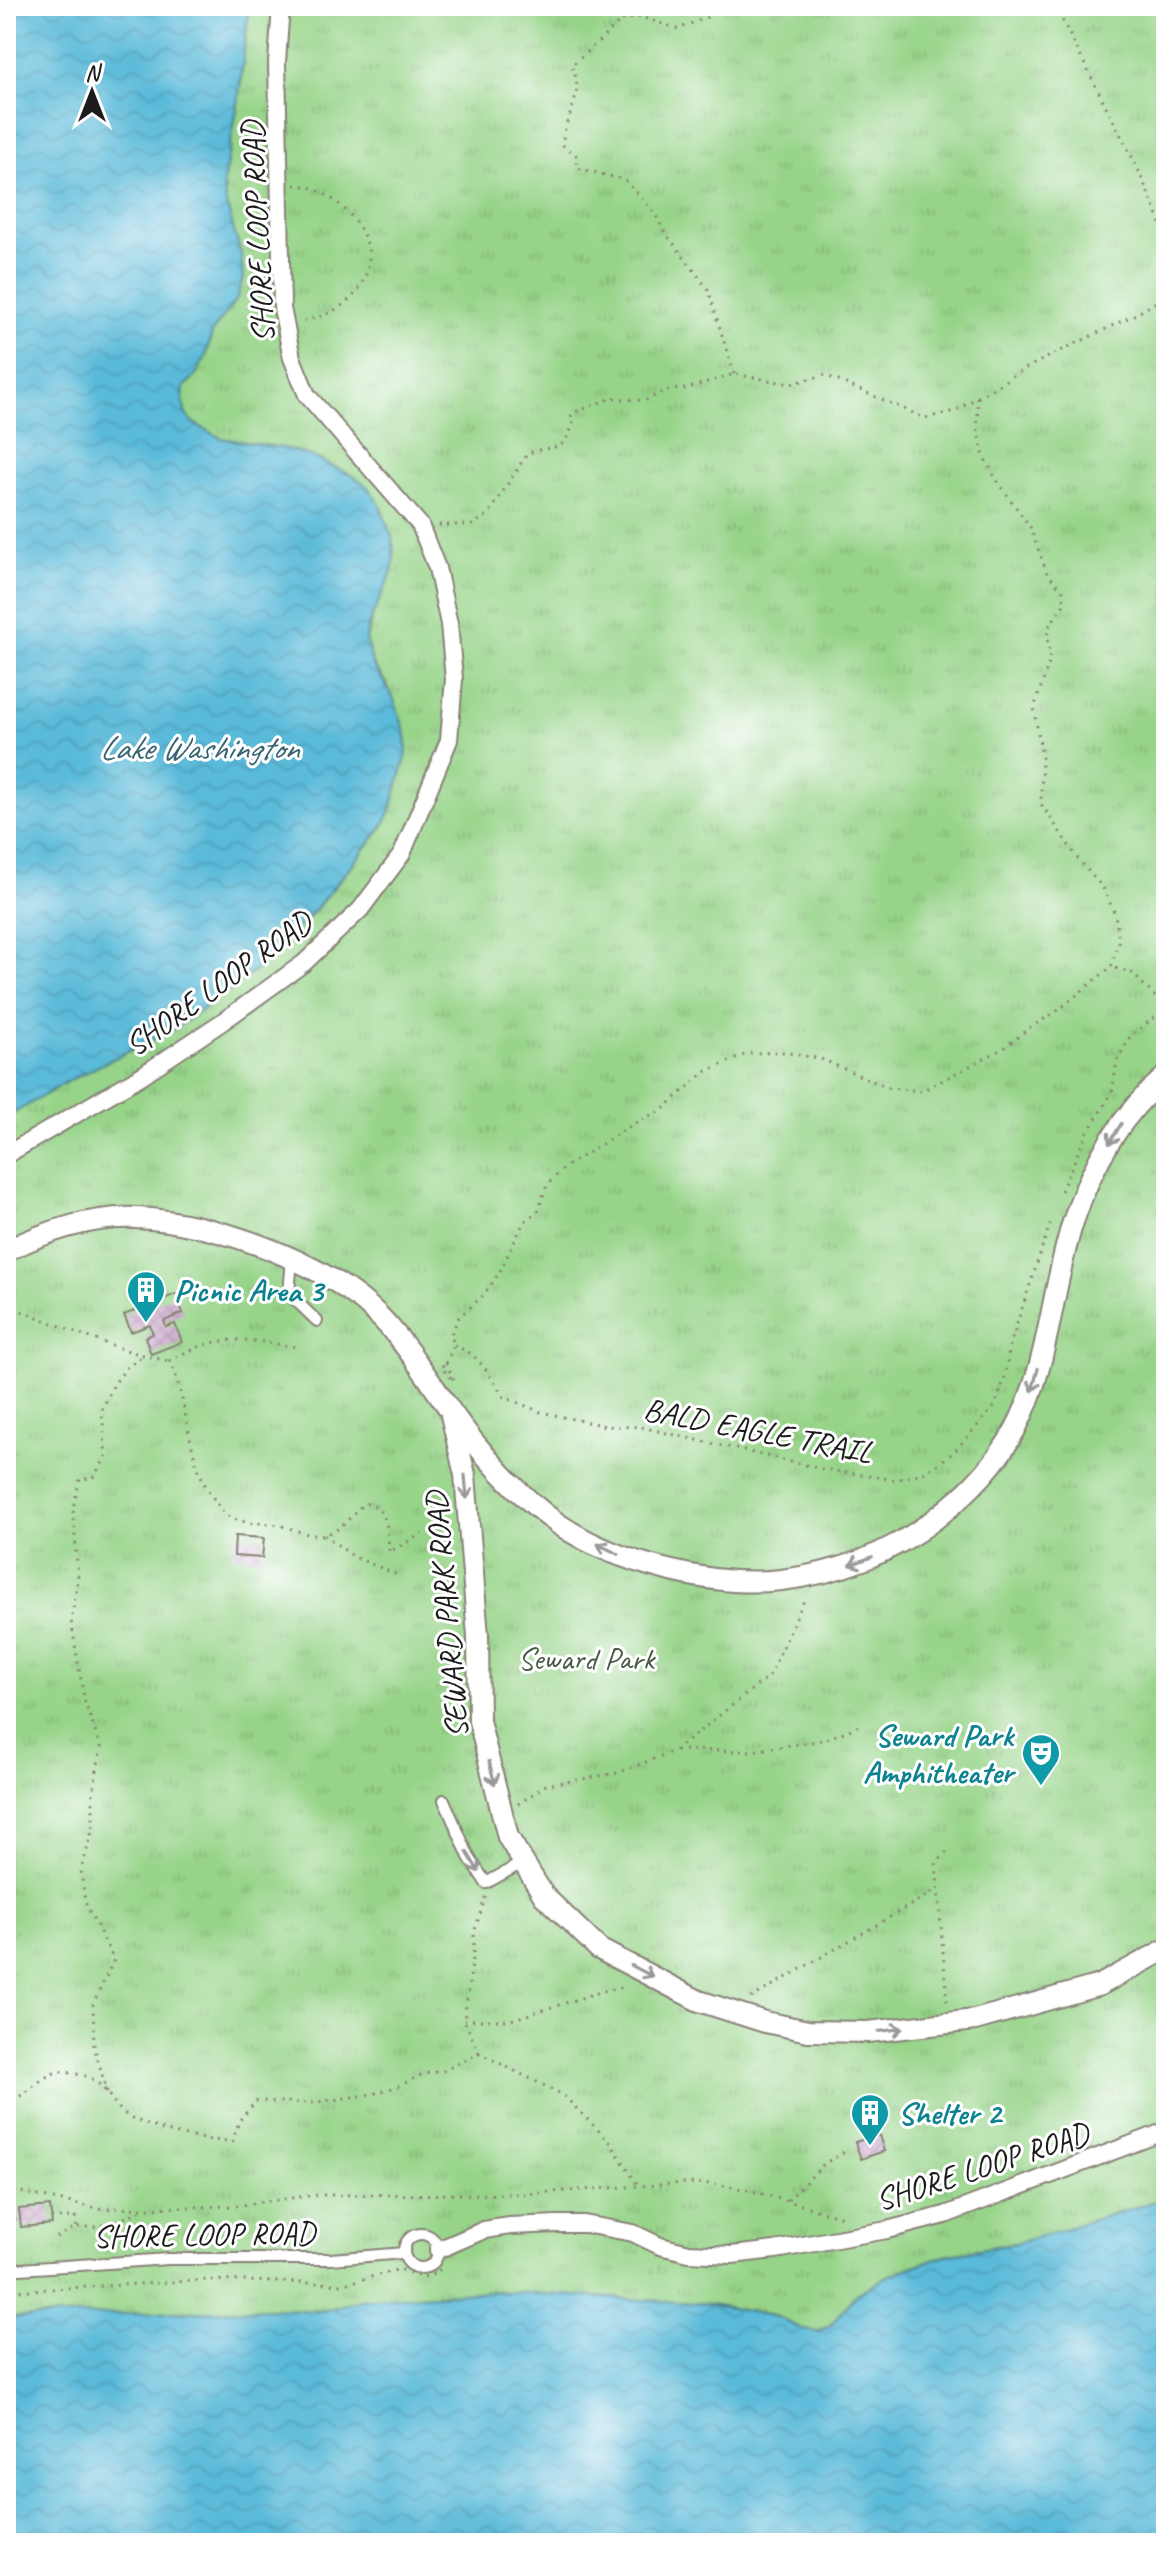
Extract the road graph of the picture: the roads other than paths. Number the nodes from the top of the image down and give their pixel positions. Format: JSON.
{"nodes":[{"id":1,"x":281,"y":6,"type":"edge"},
{"id":2,"x":1166,"y":1076,"type":"edge"},
{"id":3,"x":6,"y":1155,"type":"edge"},
{"id":4,"x":6,"y":1251,"type":"edge"},
{"id":5,"x":292,"y":1258,"type":"junction"},
{"id":6,"x":317,"y":1321,"type":"dead end"},
{"id":7,"x":450,"y":1411,"type":"junction"},
{"id":8,"x":444,"y":1800,"type":"dead end"},
{"id":9,"x":524,"y":1862,"type":"junction"},
{"id":10,"x":1166,"y":1949,"type":"edge"},
{"id":11,"x":1166,"y":2131,"type":"edge"},
{"id":12,"x":446,"y":2247,"type":"junction"},
{"id":13,"x":404,"y":2253,"type":"junction"},
{"id":14,"x":6,"y":2265,"type":"edge"}],
"edges":[{"from":1,"to":3,"type":"street","name":"SHORE LOOP ROAD"},
{"from":2,"to":7,"type":"street","name":"SEWARD PARK ROAD","one_way":true},
{"from":4,"to":5,"type":"street","name":"SEWARD PARK ROAD"},
{"from":5,"to":6,"type":"lane"},
{"from":5,"to":7,"type":"street","name":"SEWARD PARK ROAD"},
{"from":7,"to":9,"type":"street","name":"SEWARD PARK ROAD","one_way":true},
{"from":8,"to":9,"type":"lane","one_way":true},
{"from":9,"to":10,"type":"street","name":"SEWARD PARK ROAD","one_way":true},
{"from":11,"to":12,"type":"street","name":"SHORE LOOP ROAD"},
{"from":12,"to":13,"type":"lane","name":"SHORE LOOP ROAD"},
{"from":12,"to":13,"type":"lane","name":"SHORE LOOP ROAD"},
{"from":13,"to":14,"type":"lane","name":"SHORE LOOP ROAD"}]}
